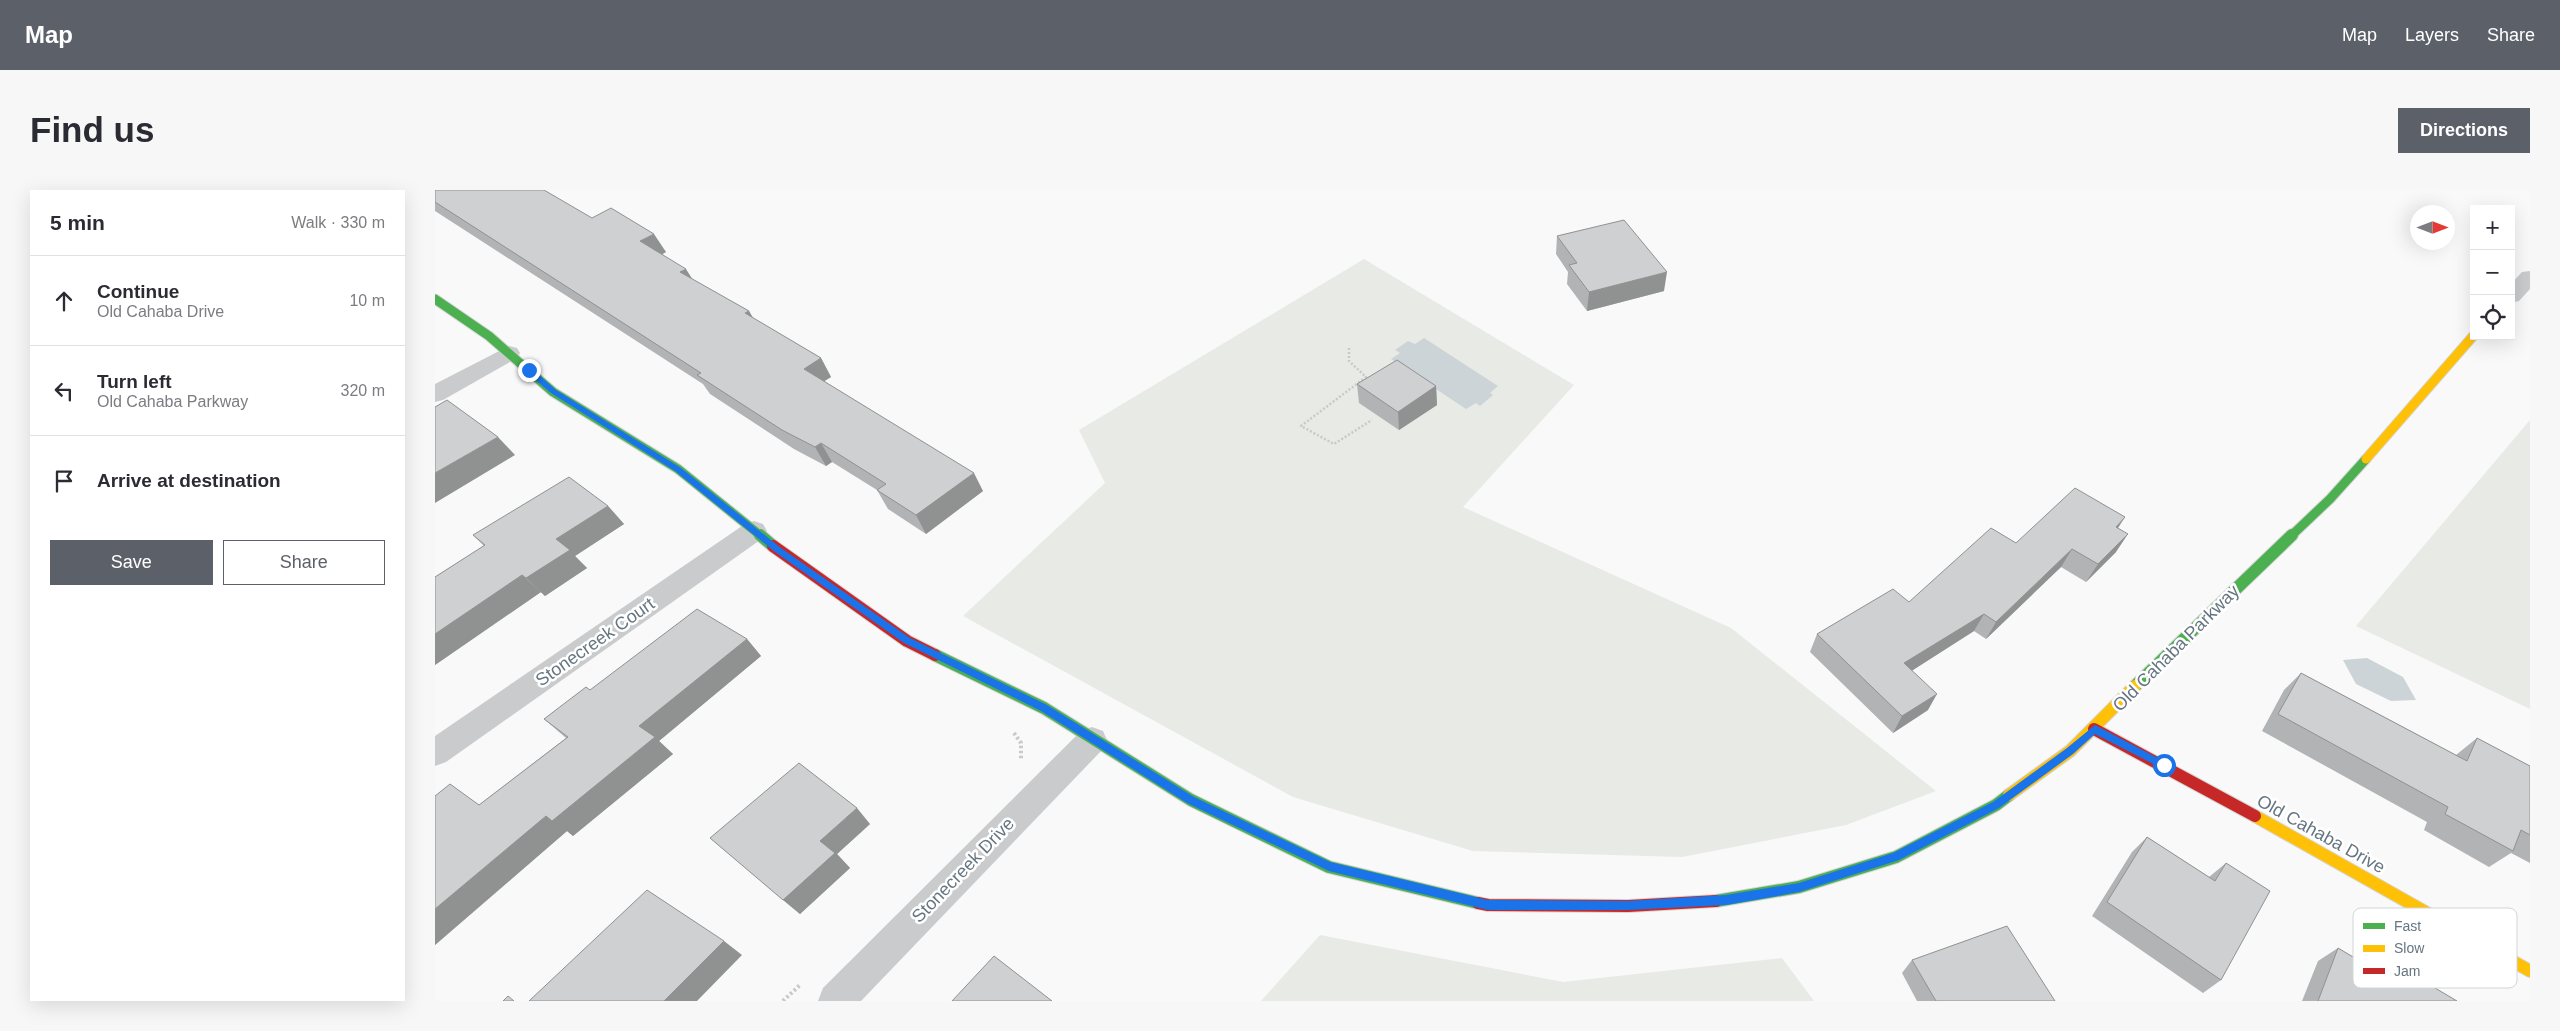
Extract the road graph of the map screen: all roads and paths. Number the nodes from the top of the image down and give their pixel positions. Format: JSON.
{"nodes":[{"id":1,"x":2530,"y":277,"type":"edge"},
{"id":2,"x":2512,"y":295,"type":"edge"},
{"id":3,"x":435,"y":299,"type":"edge"},
{"id":4,"x":2470,"y":340,"type":"edge"},
{"id":5,"x":1349,"y":348,"type":"dead end"},
{"id":6,"x":509,"y":353,"type":"junction"},
{"id":7,"x":435,"y":394,"type":"edge"},
{"id":8,"x":1371,"y":420,"type":"dead end"},
{"id":9,"x":754,"y":530,"type":"junction"},
{"id":10,"x":1007,"y":729,"type":"dead end"},
{"id":11,"x":2095,"y":729,"type":"junction"},
{"id":12,"x":1091,"y":740,"type":"junction"},
{"id":13,"x":435,"y":753,"type":"edge"},
{"id":14,"x":1019,"y":765,"type":"dead end"},
{"id":15,"x":2418,"y":908,"type":"edge"},
{"id":16,"x":2517,"y":964,"type":"edge"},
{"id":17,"x":2530,"y":971,"type":"edge"},
{"id":18,"x":804,"y":981,"type":"dead end"},
{"id":19,"x":783,"y":1001,"type":"edge"},
{"id":20,"x":836,"y":1001,"type":"edge"}],
"edges":[{"from":1,"to":2,"type":"street"},
{"from":3,"to":6,"type":"street","name":"Old Cahaba Parkway"},
{"from":4,"to":11,"type":"street","name":"Old Cahaba Parkway"},
{"from":5,"to":8,"type":"path"},
{"from":6,"to":7,"type":"street"},
{"from":6,"to":9,"type":"street","name":"Old Cahaba Parkway"},
{"from":9,"to":12,"type":"street","name":"Old Cahaba Parkway"},
{"from":9,"to":13,"type":"street","name":"Stonecreek Court"},
{"from":10,"to":14,"type":"path"},
{"from":11,"to":12,"type":"street","name":"Old Cahaba Parkway"},
{"from":11,"to":15,"type":"street","name":"Old Cahaba Drive"},
{"from":12,"to":20,"type":"street","name":"Stonecreek Drive"},
{"from":16,"to":17,"type":"street","name":"Old Cahaba Drive"},
{"from":18,"to":19,"type":"path"}]}
